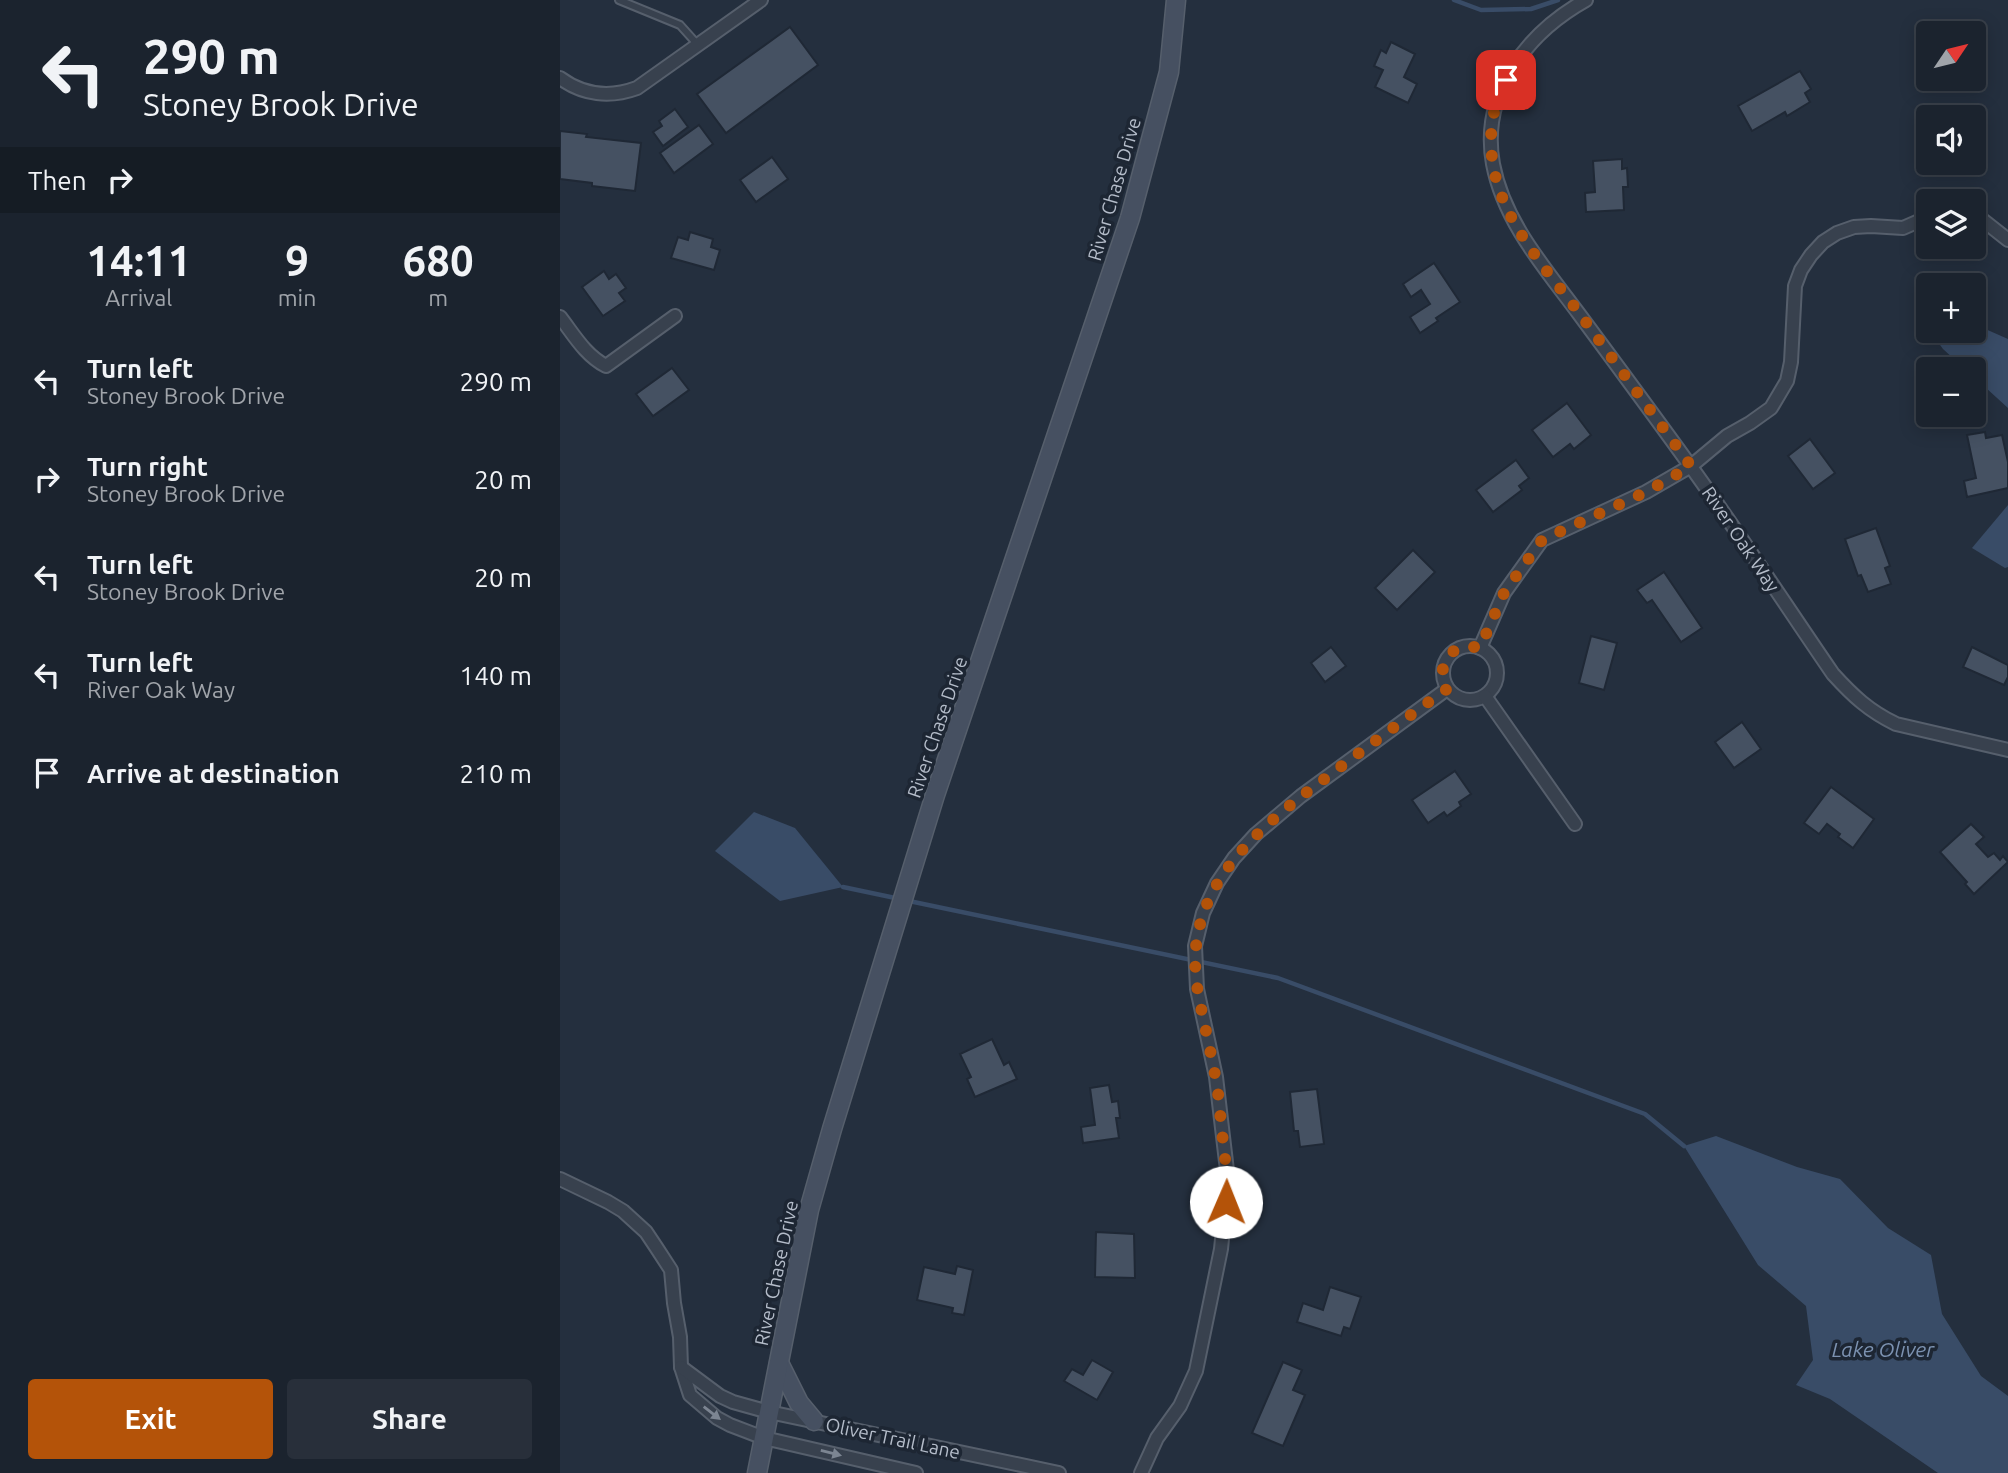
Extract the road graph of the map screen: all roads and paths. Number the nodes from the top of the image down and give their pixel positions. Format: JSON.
{"nodes":[{"id":1,"x":619,"y":0,"type":"edge"},
{"id":2,"x":761,"y":0,"type":"edge"},
{"id":3,"x":1176,"y":0,"type":"edge"},
{"id":4,"x":1586,"y":0,"type":"edge"},
{"id":5,"x":698,"y":45,"type":"junction"},
{"id":6,"x":560,"y":78,"type":"edge"},
{"id":7,"x":1916,"y":222,"type":"edge"},
{"id":8,"x":1986,"y":222,"type":"edge"},
{"id":9,"x":2008,"y":240,"type":"edge"},
{"id":10,"x":675,"y":316,"type":"dead end"},
{"id":11,"x":560,"y":317,"type":"edge"},
{"id":12,"x":1691,"y":466,"type":"junction"},
{"id":13,"x":1480,"y":648,"type":"junction"},
{"id":14,"x":1447,"y":689,"type":"junction"},
{"id":15,"x":1485,"y":696,"type":"junction"},
{"id":16,"x":2008,"y":750,"type":"edge"},
{"id":17,"x":1575,"y":824,"type":"dead end"},
{"id":18,"x":560,"y":1179,"type":"edge"},
{"id":19,"x":779,"y":1363,"type":"junction"},
{"id":20,"x":681,"y":1367,"type":"junction"},
{"id":21,"x":769,"y":1412,"type":"junction"},
{"id":22,"x":814,"y":1421,"type":"junction"},
{"id":23,"x":764,"y":1438,"type":"junction"},
{"id":24,"x":757,"y":1473,"type":"edge"},
{"id":25,"x":916,"y":1473,"type":"edge"},
{"id":26,"x":1059,"y":1473,"type":"edge"},
{"id":27,"x":1141,"y":1473,"type":"edge"}],
"edges":[{"from":1,"to":5,"type":"lane"},
{"from":2,"to":5,"type":"street"},
{"from":3,"to":19,"type":"street","name":"River Chase Drive"},
{"from":4,"to":12,"type":"street","name":"River Oak Way"},
{"from":5,"to":6,"type":"street"},
{"from":7,"to":12,"type":"street"},
{"from":8,"to":9,"type":"street"},
{"from":10,"to":11,"type":"street"},
{"from":12,"to":13,"type":"street"},
{"from":12,"to":16,"type":"street","name":"River Oak Way"},
{"from":13,"to":14,"type":"street"},
{"from":13,"to":15,"type":"street"},
{"from":14,"to":15,"type":"street"},
{"from":14,"to":27,"type":"street"},
{"from":15,"to":17,"type":"street"},
{"from":18,"to":20,"type":"street","name":"Oliver Trail Lane"},
{"from":19,"to":21,"type":"street","name":"River Chase Drive"},
{"from":19,"to":22,"type":"street"},
{"from":20,"to":21,"type":"street","name":"Oliver Trail Lane"},
{"from":20,"to":23,"type":"street","name":"Oliver Trail Lane","one_way":true},
{"from":21,"to":22,"type":"street","name":"Oliver Trail Lane"},
{"from":21,"to":23,"type":"street","name":"River Chase Drive"},
{"from":22,"to":26,"type":"street","name":"Oliver Trail Lane"},
{"from":23,"to":24,"type":"street","name":"River Chase Drive"},
{"from":23,"to":25,"type":"street","name":"Oliver Trail Lane","one_way":true}]}
